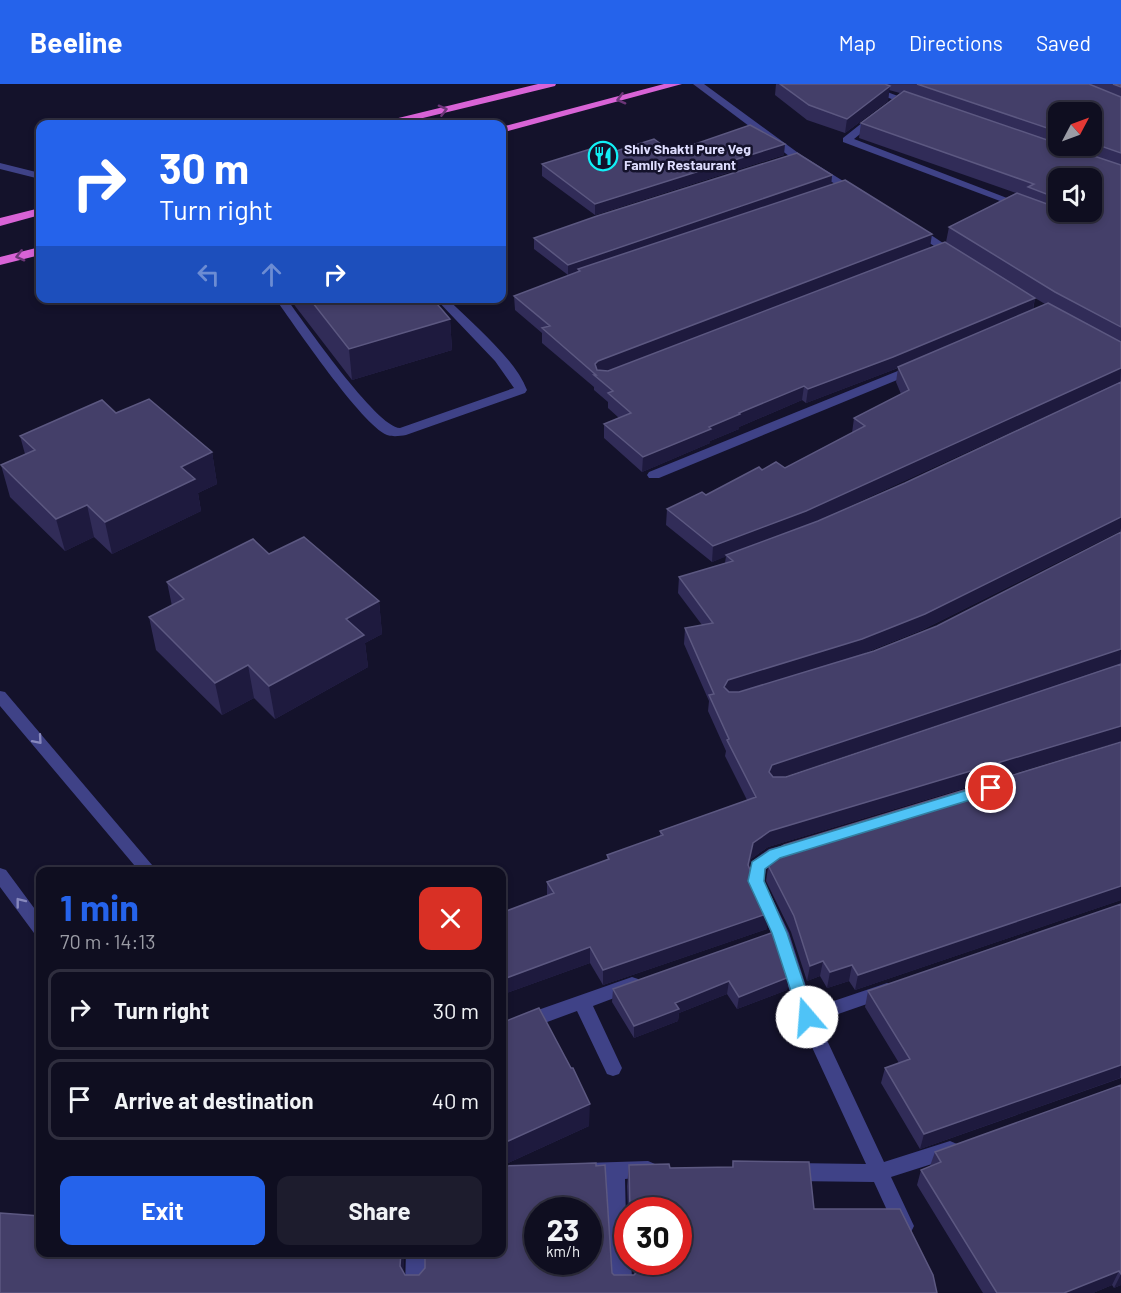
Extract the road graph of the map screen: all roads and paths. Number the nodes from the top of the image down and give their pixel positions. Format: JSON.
{"nodes":[{"id":1,"x":551,"y":84,"type":"edge"},
{"id":2,"x":677,"y":84,"type":"edge"},
{"id":3,"x":698,"y":84,"type":"edge"},
{"id":4,"x":857,"y":84,"type":"edge"},
{"id":5,"x":891,"y":106,"type":"junction"},
{"id":6,"x":922,"y":106,"type":"edge"},
{"id":7,"x":402,"y":120,"type":"edge"},
{"id":8,"x":506,"y":129,"type":"edge"},
{"id":9,"x":0,"y":166,"type":"edge"},
{"id":10,"x":36,"y":175,"type":"edge"},
{"id":11,"x":867,"y":199,"type":"edge"},
{"id":12,"x":1037,"y":211,"type":"edge"},
{"id":13,"x":36,"y":213,"type":"edge"},
{"id":14,"x":0,"y":222,"type":"edge"},
{"id":15,"x":906,"y":224,"type":"edge"},
{"id":16,"x":36,"y":252,"type":"edge"},
{"id":17,"x":0,"y":261,"type":"edge"},
{"id":18,"x":965,"y":261,"type":"edge"},
{"id":19,"x":284,"y":303,"type":"edge"},
{"id":20,"x":445,"y":303,"type":"edge"},
{"id":21,"x":929,"y":362,"type":"edge"},
{"id":22,"x":654,"y":475,"type":"dead end"},
{"id":23,"x":0,"y":696,"type":"edge"},
{"id":24,"x":809,"y":844,"type":"edge"},
{"id":25,"x":146,"y":867,"type":"edge"},
{"id":26,"x":0,"y":876,"type":"edge"},
{"id":27,"x":36,"y":923,"type":"edge"},
{"id":28,"x":648,"y":979,"type":"edge"},
{"id":29,"x":908,"y":982,"type":"edge"},
{"id":30,"x":582,"y":1002,"type":"junction"},
{"id":31,"x":807,"y":1017,"type":"junction"},
{"id":32,"x":506,"y":1029,"type":"edge"},
{"id":33,"x":613,"y":1068,"type":"dead end"},
{"id":34,"x":969,"y":1143,"type":"edge"},
{"id":35,"x":664,"y":1170,"type":"edge"},
{"id":36,"x":615,"y":1171,"type":"junction"},
{"id":37,"x":771,"y":1171,"type":"edge"},
{"id":38,"x":561,"y":1173,"type":"edge"},
{"id":39,"x":878,"y":1173,"type":"junction"},
{"id":40,"x":912,"y":1243,"type":"edge"},
{"id":41,"x":416,"y":1257,"type":"edge"},
{"id":42,"x":415,"y":1287,"type":"edge"},
{"id":43,"x":623,"y":1293,"type":"edge"}],
"edges":[{"from":7,"to":1,"type":"highway","one_way":true},
{"from":2,"to":8,"type":"highway","one_way":true},
{"from":3,"to":11,"type":"street"},
{"from":4,"to":5,"type":"street"},
{"from":5,"to":6,"type":"street"},
{"from":5,"to":12,"type":"street"},
{"from":9,"to":10,"type":"street"},
{"from":13,"to":14,"type":"highway"},
{"from":15,"to":18,"type":"street"},
{"from":16,"to":17,"type":"highway","one_way":true},
{"from":19,"to":20,"type":"street"},
{"from":21,"to":22,"type":"street"},
{"from":23,"to":25,"type":"street","one_way":true},
{"from":24,"to":31,"type":"street"},
{"from":27,"to":26,"type":"street","one_way":true},
{"from":28,"to":30,"type":"street"},
{"from":29,"to":31,"type":"street"},
{"from":30,"to":32,"type":"street"},
{"from":30,"to":33,"type":"street"},
{"from":31,"to":39,"type":"street"},
{"from":34,"to":39,"type":"street"},
{"from":35,"to":36,"type":"street"},
{"from":36,"to":38,"type":"street"},
{"from":36,"to":43,"type":"street"},
{"from":37,"to":39,"type":"street"},
{"from":39,"to":40,"type":"street"},
{"from":41,"to":42,"type":"street"}]}
